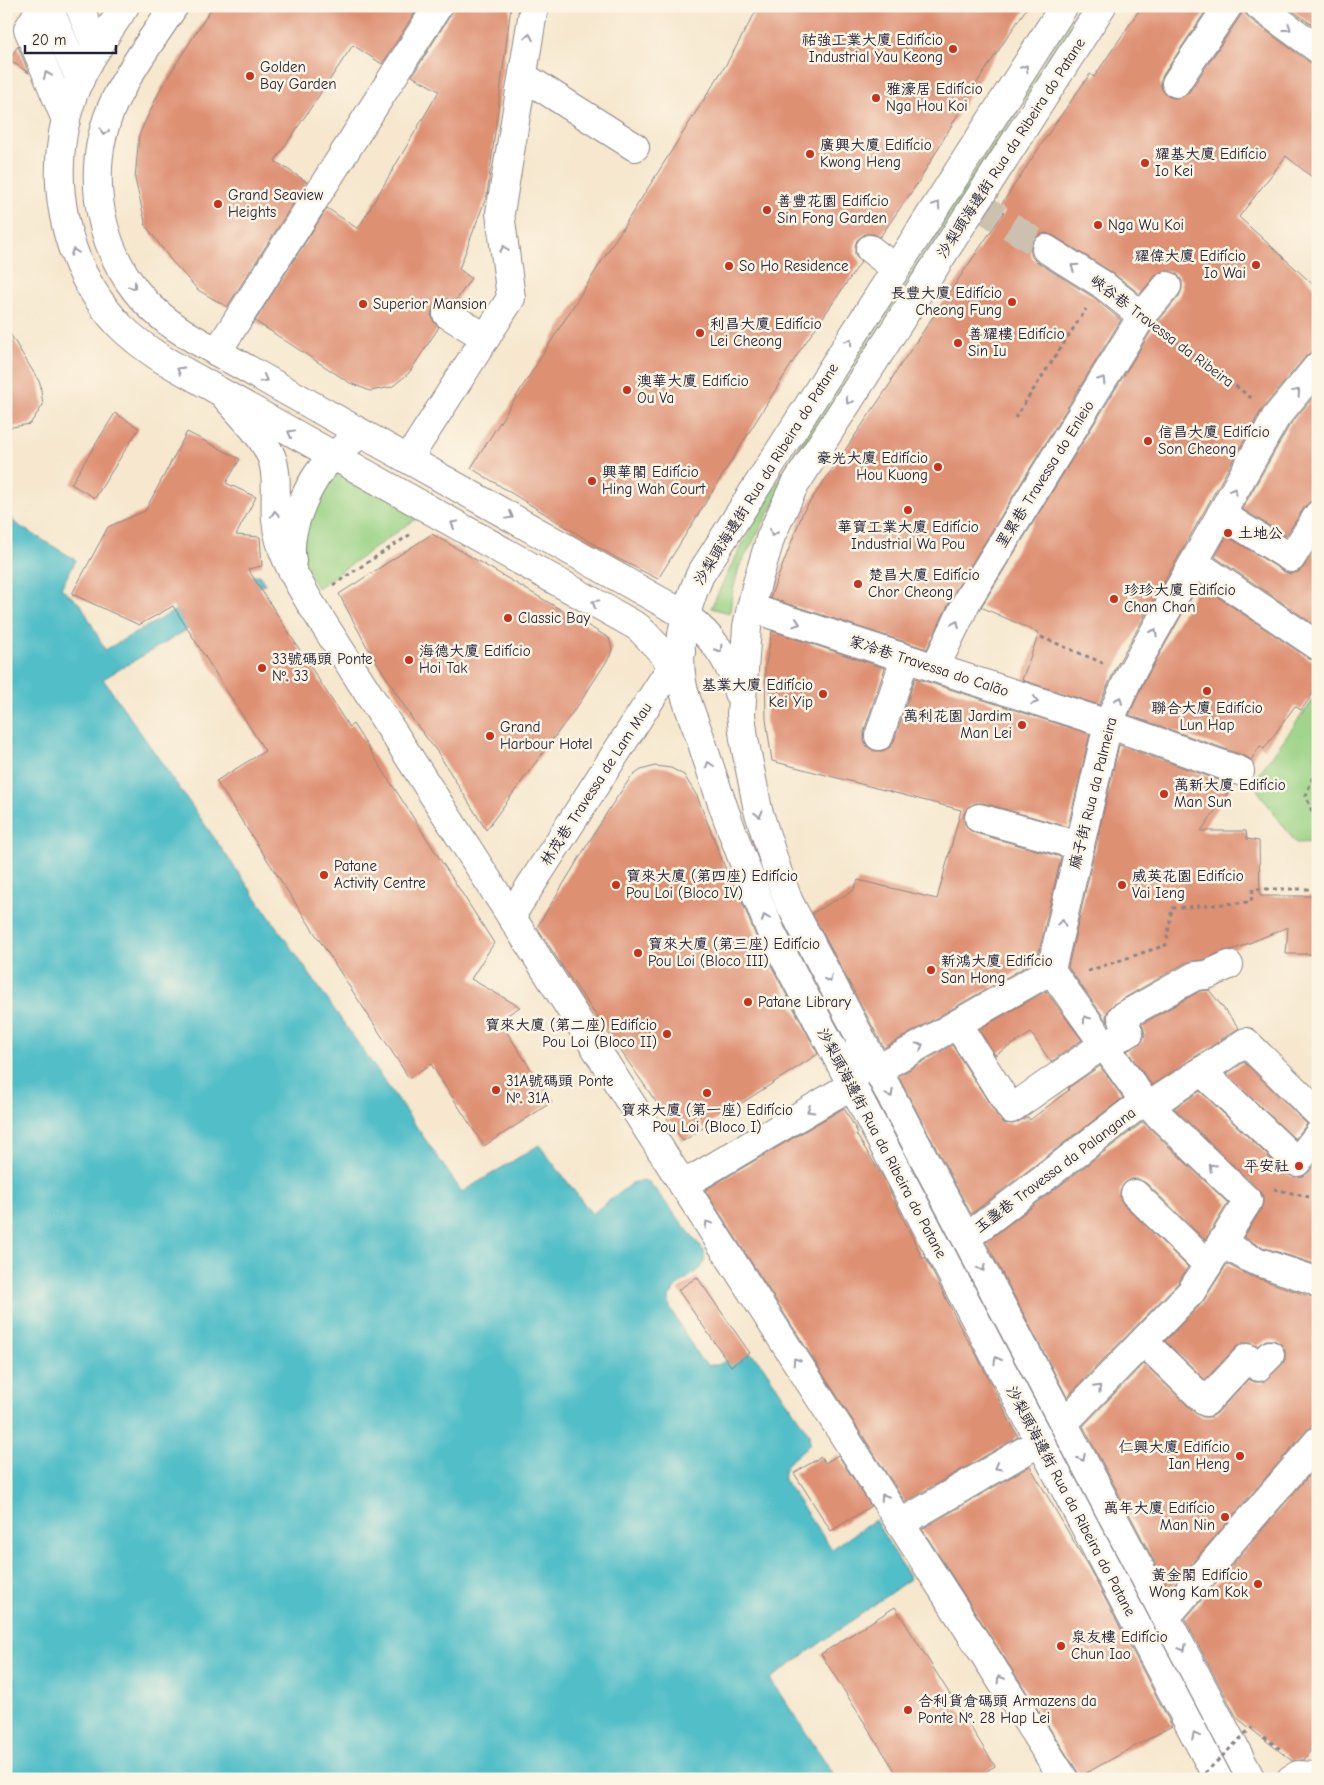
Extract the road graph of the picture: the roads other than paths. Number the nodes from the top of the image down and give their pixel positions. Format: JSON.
{"nodes":[{"id":1,"x":42,"y":6,"type":"edge"},
{"id":2,"x":48,"y":6,"type":"edge"},
{"id":3,"x":79,"y":6,"type":"edge"},
{"id":4,"x":124,"y":6,"type":"edge"},
{"id":5,"x":174,"y":6,"type":"edge"},
{"id":6,"x":438,"y":6,"type":"edge"},
{"id":7,"x":534,"y":6,"type":"edge"},
{"id":8,"x":1064,"y":6,"type":"edge"},
{"id":9,"x":1102,"y":6,"type":"edge"},
{"id":10,"x":1228,"y":6,"type":"edge"},
{"id":11,"x":1259,"y":6,"type":"edge"},
{"id":12,"x":97,"y":49,"type":"junction"},
{"id":13,"x":1318,"y":49,"type":"edge"},
{"id":14,"x":523,"y":76,"type":"junction"},
{"id":15,"x":80,"y":80,"type":"junction"},
{"id":16,"x":1176,"y":83,"type":"dead end"},
{"id":17,"x":66,"y":120,"type":"junction"},
{"id":18,"x":636,"y":147,"type":"dead end"},
{"id":19,"x":1046,"y":249,"type":"tunnel mouth"},
{"id":20,"x":1167,"y":286,"type":"dead end"},
{"id":21,"x":447,"y":314,"type":"dead end"},
{"id":22,"x":1142,"y":316,"type":"junction"},
{"id":23,"x":486,"y":338,"type":"junction"},
{"id":24,"x":217,"y":352,"type":"junction"},
{"id":25,"x":1318,"y":366,"type":"edge"},
{"id":26,"x":223,"y":394,"type":"junction"},
{"id":27,"x":360,"y":433,"type":"junction"},
{"id":28,"x":334,"y":456,"type":"junction"},
{"id":29,"x":408,"y":459,"type":"junction"},
{"id":30,"x":1220,"y":514,"type":"junction"},
{"id":31,"x":1318,"y":515,"type":"edge"},
{"id":32,"x":1194,"y":562,"type":"junction"},
{"id":33,"x":295,"y":577,"type":"junction"},
{"id":34,"x":751,"y":608,"type":"junction"},
{"id":35,"x":686,"y":615,"type":"junction"},
{"id":36,"x":1318,"y":646,"type":"edge"},
{"id":37,"x":905,"y":659,"type":"junction"},
{"id":38,"x":679,"y":666,"type":"junction"},
{"id":39,"x":935,"y":668,"type":"junction"},
{"id":40,"x":741,"y":714,"type":"junction"},
{"id":41,"x":1108,"y":724,"type":"junction"},
{"id":42,"x":879,"y":736,"type":"dead end"},
{"id":43,"x":1240,"y":771,"type":"dead end"},
{"id":44,"x":979,"y":818,"type":"dead end"},
{"id":45,"x":1080,"y":846,"type":"junction"},
{"id":46,"x":510,"y":916,"type":"junction"},
{"id":47,"x":1229,"y":965,"type":"dead end"},
{"id":48,"x":1055,"y":975,"type":"junction"},
{"id":49,"x":957,"y":1024,"type":"junction"},
{"id":50,"x":859,"y":1035,"type":"junction"},
{"id":51,"x":1104,"y":1044,"type":"junction"},
{"id":52,"x":878,"y":1070,"type":"junction"},
{"id":53,"x":1201,"y":1072,"type":"junction"},
{"id":54,"x":852,"y":1085,"type":"junction"},
{"id":55,"x":1147,"y":1104,"type":"junction"},
{"id":56,"x":1318,"y":1113,"type":"edge"},
{"id":57,"x":1318,"y":1135,"type":"edge"},
{"id":58,"x":683,"y":1184,"type":"junction"},
{"id":59,"x":1135,"y":1194,"type":"dead end"},
{"id":60,"x":966,"y":1238,"type":"junction"},
{"id":61,"x":1215,"y":1254,"type":"junction"},
{"id":62,"x":1318,"y":1283,"type":"edge"},
{"id":63,"x":1144,"y":1342,"type":"junction"},
{"id":64,"x":1270,"y":1355,"type":"dead end"},
{"id":65,"x":1064,"y":1423,"type":"junction"},
{"id":66,"x":1318,"y":1441,"type":"edge"},
{"id":67,"x":1040,"y":1442,"type":"junction"},
{"id":68,"x":1309,"y":1470,"type":"edge"},
{"id":69,"x":901,"y":1523,"type":"junction"},
{"id":70,"x":1166,"y":1617,"type":"junction"},
{"id":71,"x":1250,"y":1776,"type":"edge"},
{"id":72,"x":1064,"y":1779,"type":"edge"},
{"id":73,"x":1218,"y":1779,"type":"edge"}],
"edges":[{"from":17,"to":1,"type":"street","one_way":true},
{"from":2,"to":15,"type":"street"},
{"from":3,"to":12,"type":"street"},
{"from":4,"to":12,"type":"street"},
{"from":5,"to":24,"type":"street","one_way":true},
{"from":6,"to":24,"type":"street"},
{"from":14,"to":7,"type":"street","one_way":true},
{"from":35,"to":8,"type":"street","name":"沙梨頭海邊街 Rua da Ribeira do Patane","one_way":true},
{"from":9,"to":34,"type":"street","name":"沙梨頭海邊街 Rua da Ribeira do Patane","one_way":true},
{"from":10,"to":16,"type":"street"},
{"from":11,"to":13,"type":"street","one_way":true},
{"from":12,"to":15,"type":"street"},
{"from":14,"to":18,"type":"street"},
{"from":23,"to":14,"type":"street","one_way":true},
{"from":15,"to":17,"type":"street"},
{"from":26,"to":17,"type":"street","one_way":true},
{"from":22,"to":19,"type":"street","name":"峽谷巷 Travessa da Ribeira","one_way":true},
{"from":20,"to":22,"type":"street","name":"罣累巷 Travessa do Enleio"},
{"from":21,"to":23,"type":"street"},
{"from":39,"to":22,"type":"street","name":"罣累巷 Travessa do Enleio","one_way":true},
{"from":23,"to":29,"type":"street"},
{"from":24,"to":27,"type":"street","one_way":true},
{"from":30,"to":25,"type":"street","name":"麻子街 Rua da Palmeira","one_way":true},
{"from":28,"to":26,"type":"street","one_way":true},
{"from":33,"to":26,"type":"street","one_way":true},
{"from":27,"to":28,"type":"street"},
{"from":27,"to":29,"type":"street"},
{"from":28,"to":33,"type":"street"},
{"from":38,"to":28,"type":"street","one_way":true},
{"from":29,"to":35,"type":"street","one_way":true},
{"from":30,"to":31,"type":"street"},
{"from":30,"to":32,"type":"street","name":"麻子街 Rua da Palmeira"},
{"from":32,"to":36,"type":"street"},
{"from":41,"to":32,"type":"street","name":"麻子街 Rua da Palmeira","one_way":true},
{"from":33,"to":46,"type":"street"},
{"from":34,"to":37,"type":"street","name":"家冷巷 Travessa do Calão","one_way":true},
{"from":34,"to":40,"type":"street","name":"沙梨頭海邊街 Rua da Ribeira do Patane"},
{"from":35,"to":38,"type":"street","name":"沙梨頭海邊街 Rua da Ribeira do Patane"},
{"from":35,"to":40,"type":"street","one_way":true},
{"from":37,"to":39,"type":"street","name":"家冷巷 Travessa do Calão"},
{"from":37,"to":42,"type":"street"},
{"from":38,"to":46,"type":"street","name":"林茂巷 Travessa de Lam Mau"},
{"from":54,"to":38,"type":"street","name":"沙梨頭海邊街 Rua da Ribeira do Patane","one_way":true},
{"from":39,"to":41,"type":"street","name":"家冷巷 Travessa do Calão","one_way":true},
{"from":40,"to":50,"type":"street","name":"沙梨頭海邊街 Rua da Ribeira do Patane","one_way":true},
{"from":41,"to":43,"type":"street","name":"家冷巷 Travessa do Calão"},
{"from":41,"to":45,"type":"street","name":"麻子街 Rua da Palmeira"},
{"from":44,"to":45,"type":"street"},
{"from":48,"to":45,"type":"street","name":"麻子街 Rua da Palmeira","one_way":true},
{"from":46,"to":58,"type":"street"},
{"from":47,"to":51,"type":"street"},
{"from":48,"to":49,"type":"street"},
{"from":51,"to":48,"type":"street","one_way":true},
{"from":49,"to":51,"type":"street"},
{"from":52,"to":49,"type":"street","one_way":true},
{"from":50,"to":52,"type":"street","name":"沙梨頭海邊街 Rua da Ribeira do Patane"},
{"from":50,"to":54,"type":"street"},
{"from":51,"to":55,"type":"street"},
{"from":52,"to":60,"type":"street","name":"沙梨頭海邊街 Rua da Ribeira do Patane","one_way":true},
{"from":53,"to":55,"type":"street","name":"玉盞巷 Travessa da Palangana"},
{"from":53,"to":56,"type":"street","name":"玉盞巷 Travessa da Palangana"},
{"from":53,"to":57,"type":"street"},
{"from":54,"to":58,"type":"street","one_way":true},
{"from":67,"to":54,"type":"street","name":"沙梨頭海邊街 Rua da Ribeira do Patane","one_way":true},
{"from":55,"to":60,"type":"street","name":"玉盞巷 Travessa da Palangana"},
{"from":61,"to":55,"type":"street","one_way":true},
{"from":69,"to":58,"type":"street","one_way":true},
{"from":59,"to":61,"type":"street"},
{"from":60,"to":65,"type":"street","name":"沙梨頭海邊街 Rua da Ribeira do Patane","one_way":true},
{"from":61,"to":62,"type":"street"},
{"from":61,"to":63,"type":"street"},
{"from":63,"to":64,"type":"street"},
{"from":65,"to":63,"type":"street","one_way":true},
{"from":65,"to":70,"type":"street","name":"沙梨頭海邊街 Rua da Ribeira do Patane","one_way":true},
{"from":66,"to":68,"type":"street"},
{"from":67,"to":69,"type":"street","one_way":true},
{"from":73,"to":67,"type":"street","name":"沙梨頭海邊街 Rua da Ribeira do Patane","one_way":true},
{"from":68,"to":70,"type":"street"},
{"from":72,"to":69,"type":"street","one_way":true},
{"from":70,"to":71,"type":"street","name":"沙梨頭海邊街 Rua da Ribeira do Patane","one_way":true}]}
